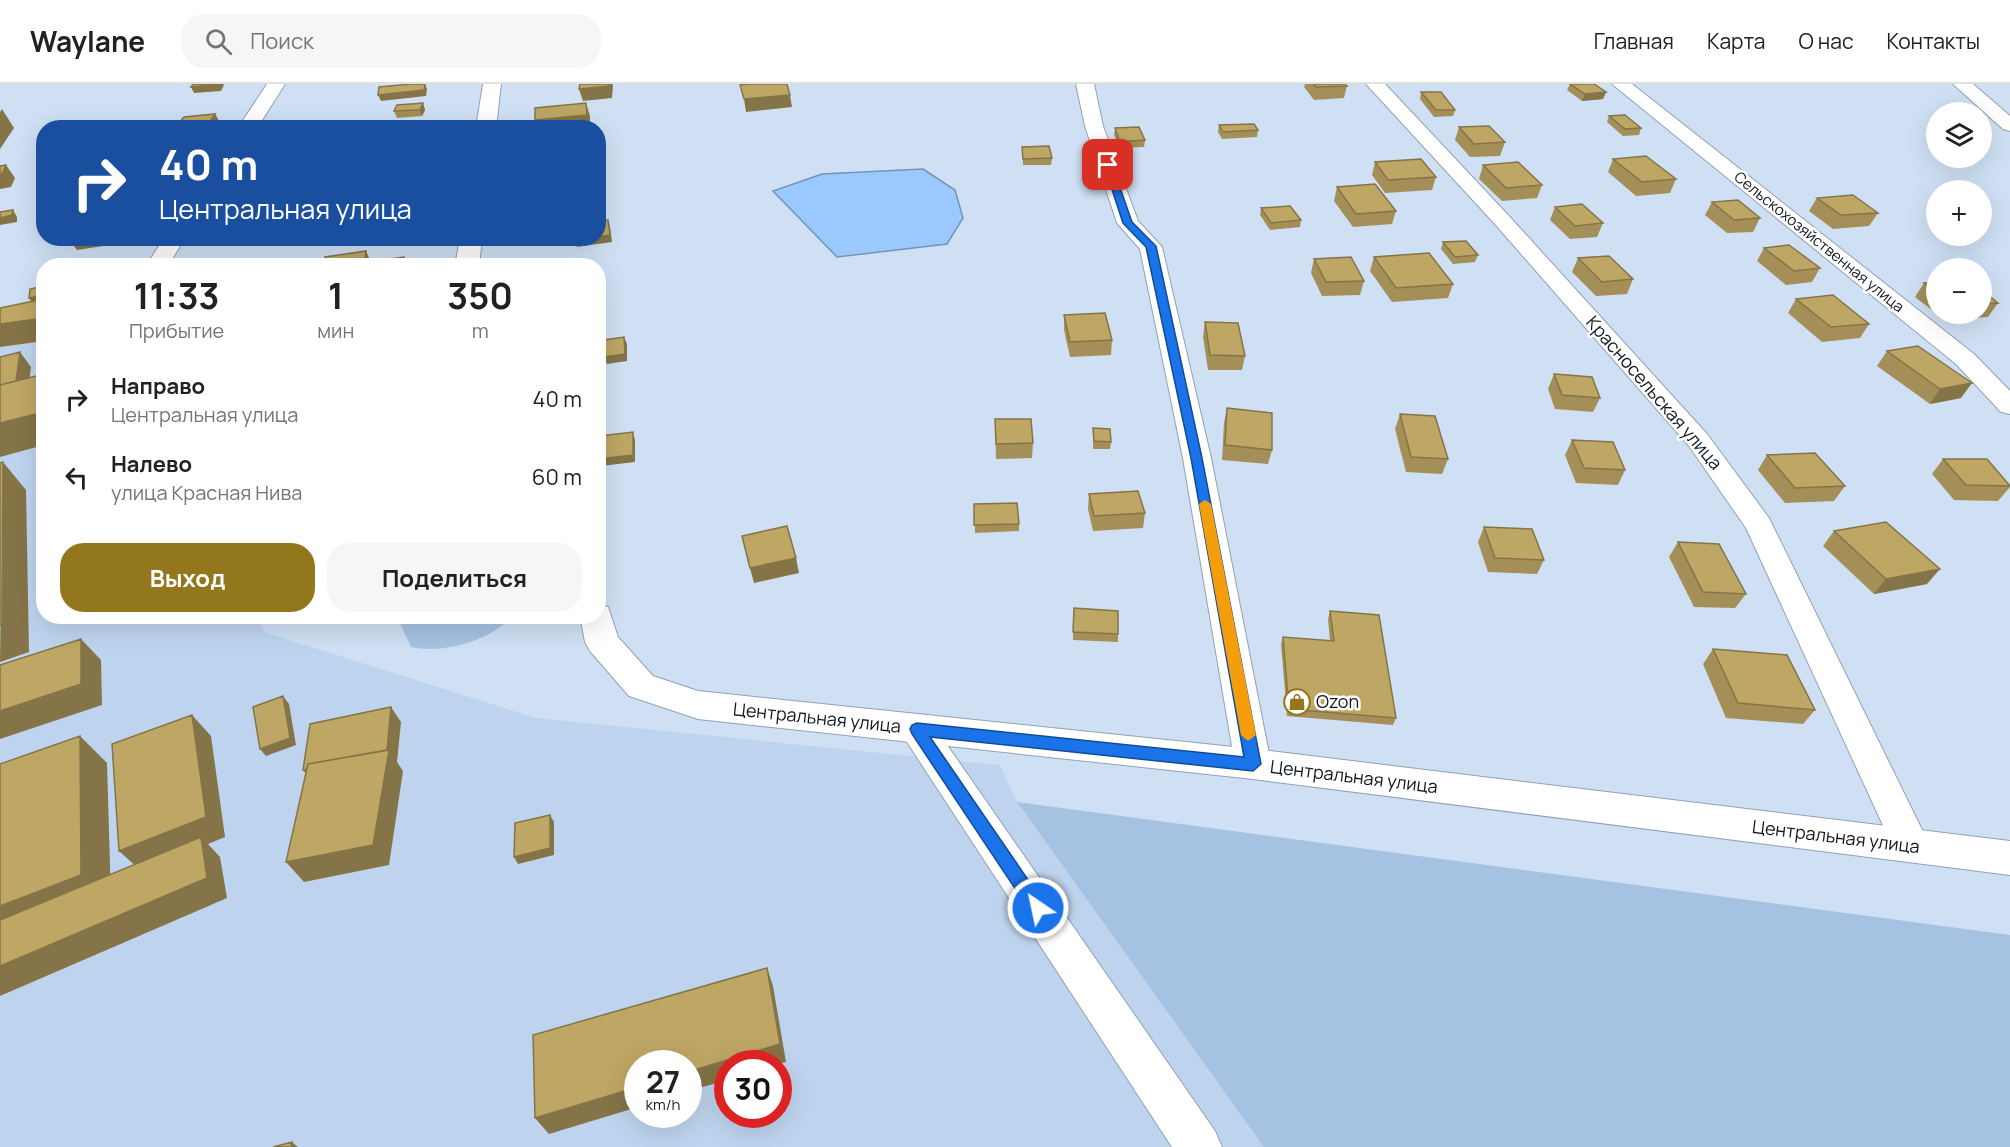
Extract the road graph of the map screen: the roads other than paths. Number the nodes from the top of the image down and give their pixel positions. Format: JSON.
{"nodes":[{"id":1,"x":276,"y":84,"type":"edge"},
{"id":2,"x":492,"y":84,"type":"edge"},
{"id":3,"x":1085,"y":84,"type":"edge"},
{"id":4,"x":1375,"y":84,"type":"edge"},
{"id":5,"x":1622,"y":84,"type":"edge"},
{"id":6,"x":1962,"y":84,"type":"edge"},
{"id":7,"x":252,"y":120,"type":"edge"},
{"id":8,"x":487,"y":120,"type":"edge"},
{"id":9,"x":2010,"y":125,"type":"edge"},
{"id":10,"x":2010,"y":406,"type":"edge"},
{"id":11,"x":598,"y":624,"type":"edge"},
{"id":12,"x":917,"y":729,"type":"junction"},
{"id":13,"x":1253,"y":764,"type":"junction"},
{"id":14,"x":1911,"y":846,"type":"junction"},
{"id":15,"x":2010,"y":858,"type":"edge"},
{"id":16,"x":1199,"y":1147,"type":"edge"}],
"edges":[{"from":1,"to":7,"type":"street"},
{"from":2,"to":8,"type":"street"},
{"from":3,"to":13,"type":"street"},
{"from":4,"to":14,"type":"street","name":"Красносельская улица"},
{"from":5,"to":10,"type":"street","name":"Сельскохозяйственная улица"},
{"from":6,"to":9,"type":"street"},
{"from":11,"to":12,"type":"street","name":"Центральная улица"},
{"from":12,"to":13,"type":"street","name":"Центральная улица"},
{"from":12,"to":16,"type":"street"},
{"from":13,"to":14,"type":"street","name":"Центральная улица"},
{"from":14,"to":15,"type":"street","name":"Центральная улица"}]}
